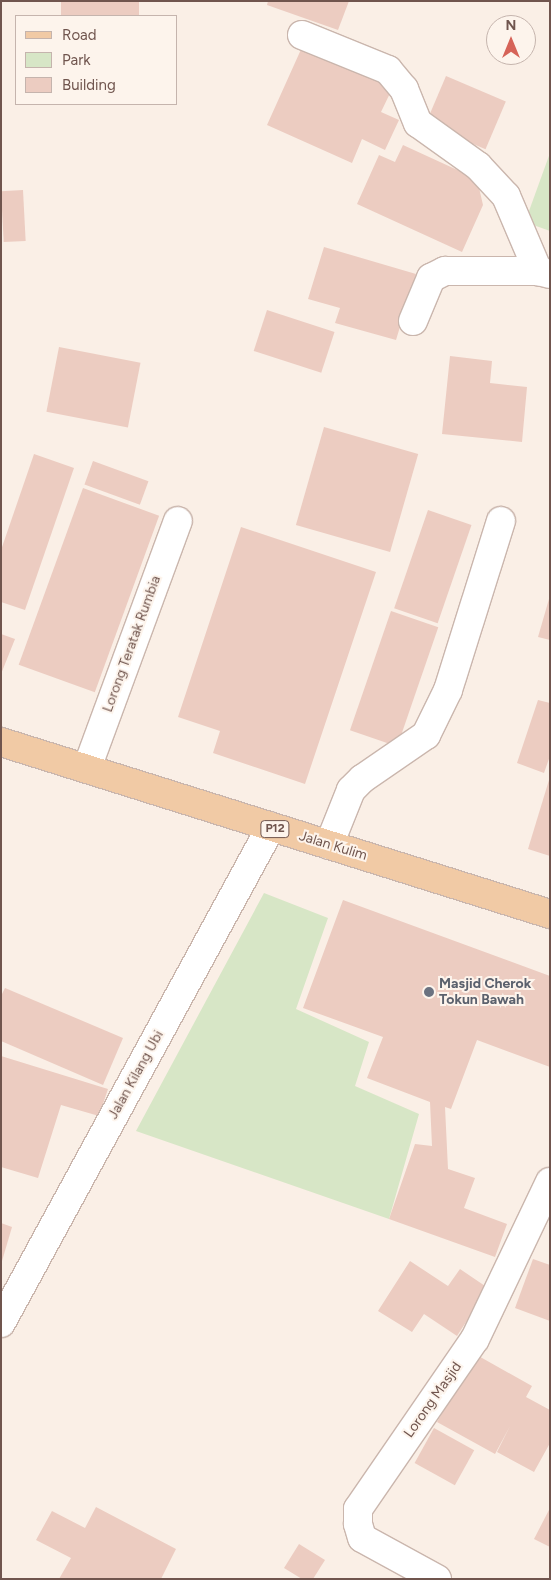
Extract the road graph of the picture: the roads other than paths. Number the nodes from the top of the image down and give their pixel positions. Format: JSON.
{"nodes":[{"id":1,"x":302,"y":35,"type":"dead end"},
{"id":2,"x":544,"y":272,"type":"edge"},
{"id":3,"x":413,"y":321,"type":"dead end"},
{"id":4,"x":178,"y":521,"type":"dead end"},
{"id":5,"x":501,"y":521,"type":"dead end"},
{"id":6,"x":1,"y":742,"type":"edge"},
{"id":7,"x":87,"y":768,"type":"junction"},
{"id":8,"x":271,"y":827,"type":"junction"},
{"id":9,"x":329,"y":845,"type":"junction"},
{"id":10,"x":550,"y":914,"type":"edge"},
{"id":11,"x":550,"y":1182,"type":"edge"},
{"id":12,"x":1,"y":1323,"type":"edge"},
{"id":13,"x":437,"y":1579,"type":"edge"}],
"edges":[{"from":1,"to":2,"type":"street"},
{"from":2,"to":3,"type":"street"},
{"from":4,"to":7,"type":"street","name":"Lorong Teratak Rumbia"},
{"from":5,"to":9,"type":"street"},
{"from":6,"to":7,"type":"main road","name":"Jalan Kulim","number":"P12"},
{"from":7,"to":8,"type":"main road","name":"Jalan Kulim","number":"P12"},
{"from":8,"to":9,"type":"main road","name":"Jalan Kulim","number":"P12"},
{"from":8,"to":12,"type":"street","name":"Jalan Kilang Ubi"},
{"from":9,"to":10,"type":"main road","name":"Jalan Kulim","number":"P12"},
{"from":11,"to":13,"type":"street","name":"Lorong Masjid"}]}
